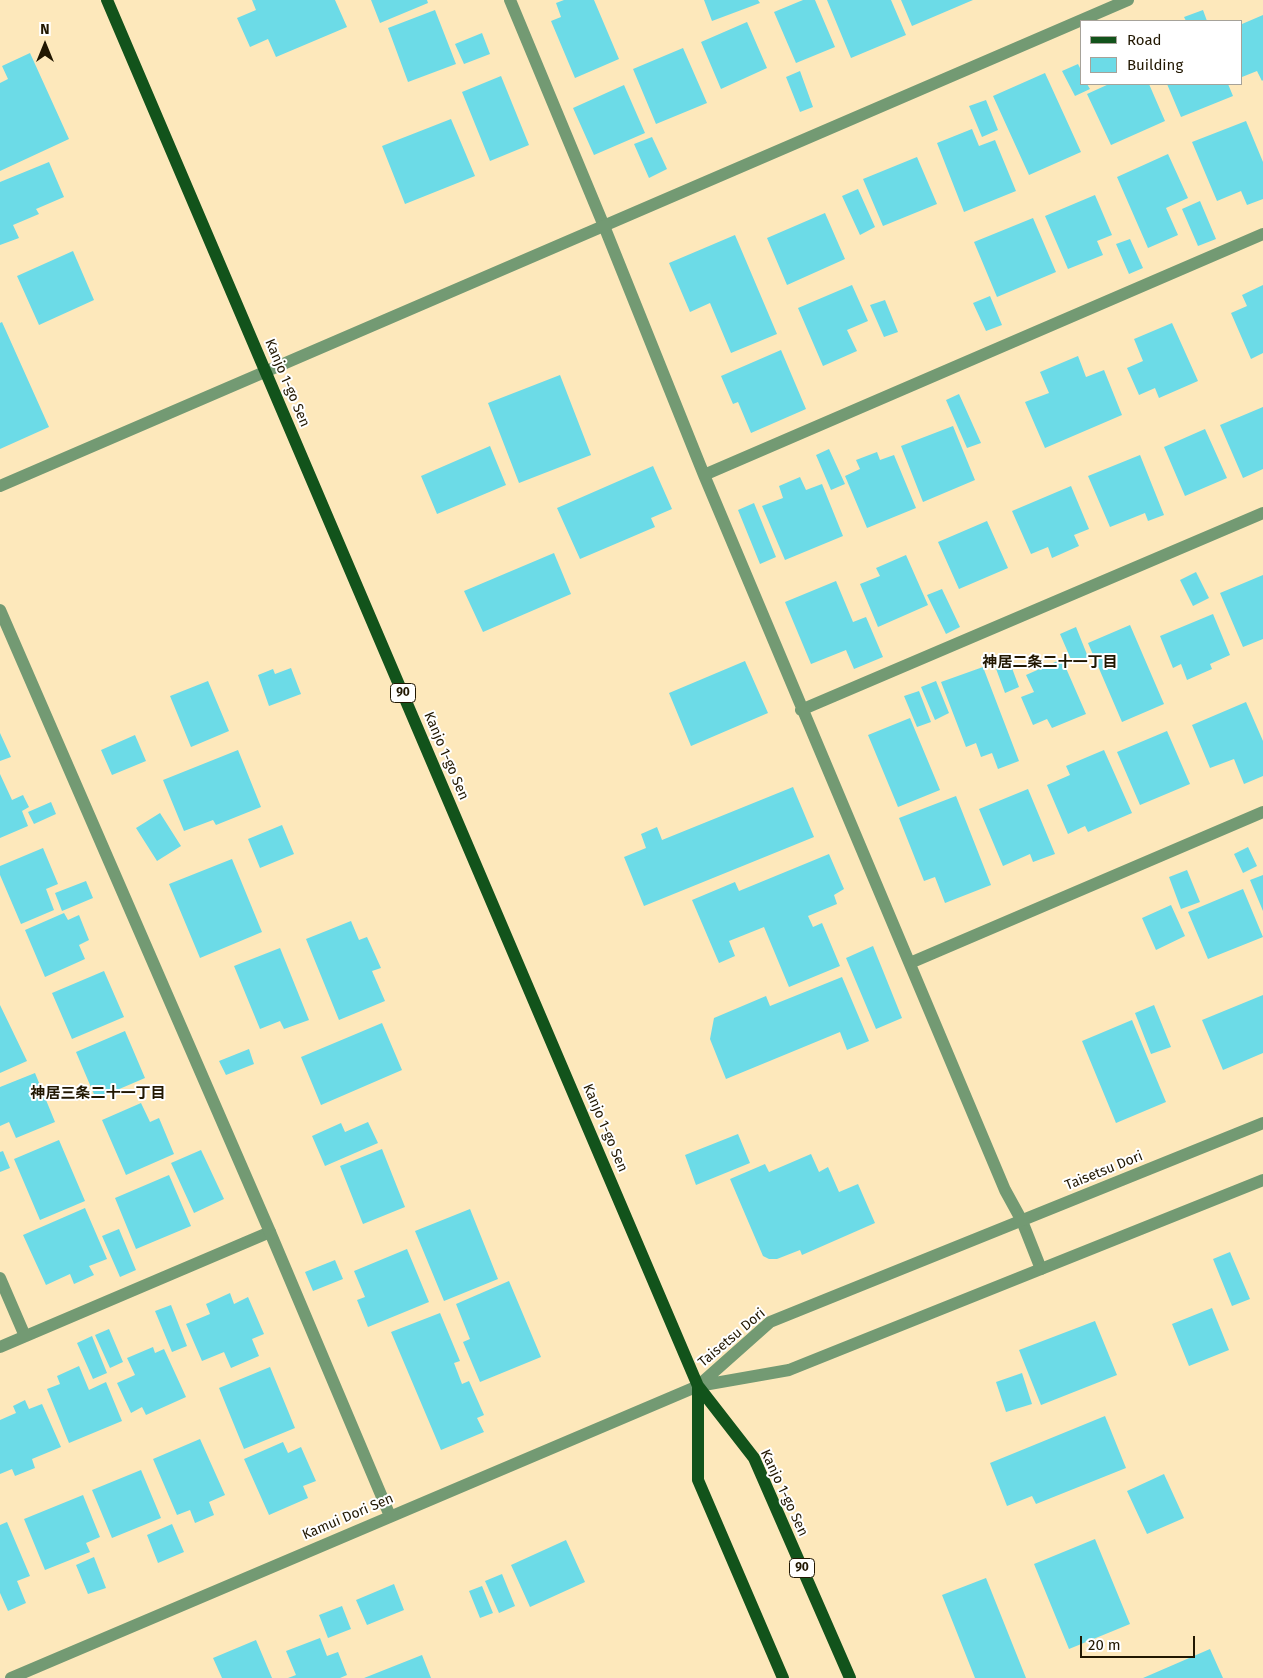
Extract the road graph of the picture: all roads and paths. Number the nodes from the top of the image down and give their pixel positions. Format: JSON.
{"nodes":[{"id":1,"x":107,"y":0,"type":"edge"},
{"id":2,"x":510,"y":0,"type":"edge"},
{"id":3,"x":1128,"y":0,"type":"edge"},
{"id":4,"x":1082,"y":20,"type":"edge"},
{"id":5,"x":1080,"y":21,"type":"edge"},
{"id":6,"x":604,"y":226,"type":"junction"},
{"id":7,"x":1263,"y":234,"type":"edge"},
{"id":8,"x":266,"y":372,"type":"junction"},
{"id":9,"x":704,"y":475,"type":"junction"},
{"id":10,"x":0,"y":486,"type":"edge"},
{"id":11,"x":1263,"y":513,"type":"edge"},
{"id":12,"x":0,"y":610,"type":"edge"},
{"id":13,"x":802,"y":710,"type":"junction"},
{"id":14,"x":1263,"y":812,"type":"edge"},
{"id":15,"x":910,"y":962,"type":"junction"},
{"id":16,"x":1263,"y":1123,"type":"edge"},
{"id":17,"x":1263,"y":1180,"type":"edge"},
{"id":18,"x":1022,"y":1221,"type":"junction"},
{"id":19,"x":270,"y":1232,"type":"junction"},
{"id":20,"x":1041,"y":1269,"type":"junction"},
{"id":21,"x":0,"y":1278,"type":"edge"},
{"id":22,"x":25,"y":1336,"type":"junction"},
{"id":23,"x":0,"y":1347,"type":"edge"},
{"id":24,"x":698,"y":1386,"type":"junction"},
{"id":25,"x":390,"y":1516,"type":"junction"},
{"id":26,"x":11,"y":1678,"type":"edge"},
{"id":27,"x":783,"y":1678,"type":"edge"},
{"id":28,"x":850,"y":1678,"type":"edge"}],
"edges":[{"from":1,"to":8,"type":"main road","name":"Kanjo 1-go Sen","number":"90"},
{"from":2,"to":6,"type":"street"},
{"from":3,"to":4,"type":"street"},
{"from":5,"to":6,"type":"street"},
{"from":6,"to":8,"type":"street"},
{"from":6,"to":9,"type":"street"},
{"from":7,"to":9,"type":"street"},
{"from":8,"to":10,"type":"street"},
{"from":8,"to":24,"type":"main road","name":"Kanjo 1-go Sen","number":"90"},
{"from":9,"to":13,"type":"street"},
{"from":11,"to":13,"type":"street"},
{"from":12,"to":19,"type":"street"},
{"from":13,"to":15,"type":"street"},
{"from":14,"to":15,"type":"street"},
{"from":15,"to":18,"type":"street"},
{"from":16,"to":18,"type":"street","name":"Taisetsu Dori"},
{"from":17,"to":20,"type":"street","name":"Taisetsu Dori"},
{"from":18,"to":20,"type":"street"},
{"from":18,"to":24,"type":"street","name":"Taisetsu Dori"},
{"from":19,"to":22,"type":"street"},
{"from":19,"to":25,"type":"street"},
{"from":20,"to":24,"type":"street","name":"Taisetsu Dori"},
{"from":21,"to":22,"type":"street"},
{"from":22,"to":23,"type":"street"},
{"from":24,"to":25,"type":"street","name":"Kamui Dori Sen"},
{"from":24,"to":27,"type":"main road","name":"Kanjo 1-go Sen","number":"90"},
{"from":24,"to":28,"type":"main road","name":"Kanjo 1-go Sen","number":"90"},
{"from":25,"to":26,"type":"street","name":"Kamui Dori Sen"}]}
